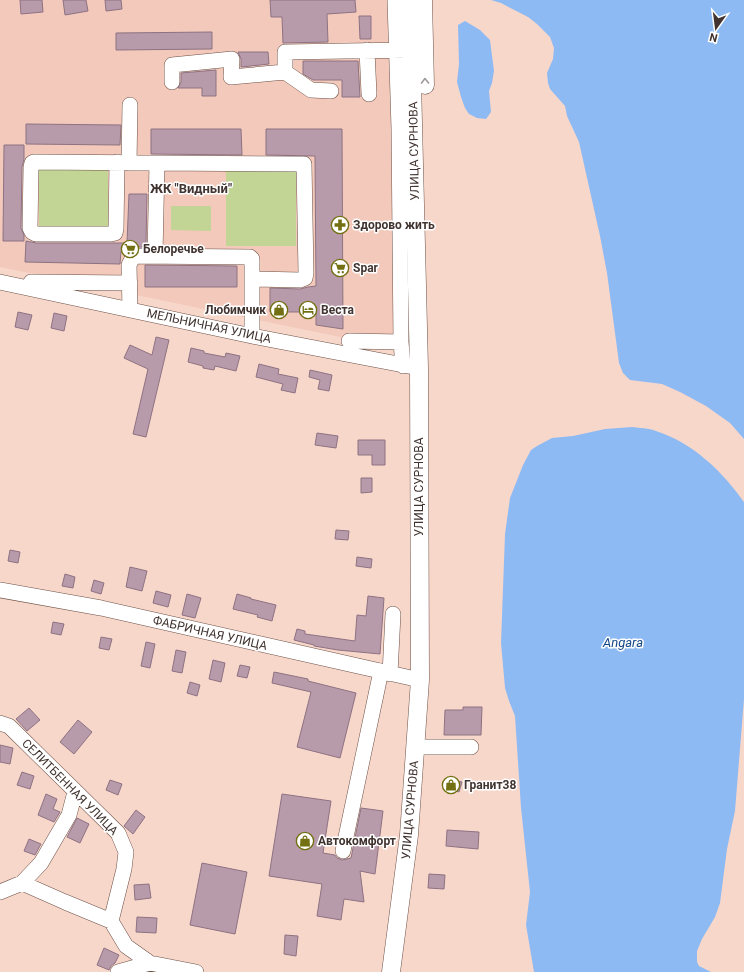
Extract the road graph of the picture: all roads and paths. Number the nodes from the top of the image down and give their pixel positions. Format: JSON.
{"nodes":[{"id":1,"x":395,"y":0,"type":"edge"},
{"id":2,"x":410,"y":0,"type":"edge"},
{"id":3,"x":424,"y":0,"type":"edge"},
{"id":4,"x":367,"y":50,"type":"junction"},
{"id":5,"x":404,"y":50,"type":"junction"},
{"id":6,"x":285,"y":72,"type":"junction"},
{"id":7,"x":172,"y":82,"type":"dead end"},
{"id":8,"x":331,"y":91,"type":"dead end"},
{"id":9,"x":369,"y":94,"type":"dead end"},
{"id":10,"x":130,"y":105,"type":"dead end"},
{"id":11,"x":123,"y":162,"type":"junction"},
{"id":12,"x":157,"y":163,"type":"junction"},
{"id":13,"x":155,"y":255,"type":"junction"},
{"id":14,"x":252,"y":279,"type":"junction"},
{"id":15,"x":0,"y":282,"type":"edge"},
{"id":16,"x":130,"y":283,"type":"junction"},
{"id":17,"x":130,"y":310,"type":"junction"},
{"id":18,"x":252,"y":336,"type":"junction"},
{"id":19,"x":349,"y":341,"type":"dead end"},
{"id":20,"x":401,"y":342,"type":"junction"},
{"id":21,"x":411,"y":367,"type":"junction"},
{"id":22,"x":0,"y":590,"type":"edge"},
{"id":23,"x":392,"y":614,"type":"dead end"},
{"id":24,"x":386,"y":672,"type":"junction"},
{"id":25,"x":420,"y":680,"type":"junction"},
{"id":26,"x":0,"y":723,"type":"edge"},
{"id":27,"x":424,"y":747,"type":"junction"},
{"id":28,"x":471,"y":747,"type":"dead end"},
{"id":29,"x":75,"y":792,"type":"junction"},
{"id":30,"x":343,"y":851,"type":"dead end"},
{"id":31,"x":22,"y":883,"type":"junction"},
{"id":32,"x":0,"y":892,"type":"edge"},
{"id":33,"x":111,"y":921,"type":"junction"},
{"id":34,"x":150,"y":963,"type":"junction"},
{"id":35,"x":118,"y":972,"type":"edge"},
{"id":36,"x":196,"y":972,"type":"edge"},
{"id":37,"x":391,"y":972,"type":"edge"},
{"id":38,"x":399,"y":972,"type":"edge"}],
"edges":[{"from":1,"to":5,"type":"street"},
{"from":2,"to":5,"type":"main road","name":"УЛИЦА СУРНОВА"},
{"from":27,"to":3,"type":"main road","name":"УЛИЦА СУРНОВА","one_way":true},
{"from":4,"to":5,"type":"street"},
{"from":4,"to":6,"type":"street"},
{"from":4,"to":9,"type":"street"},
{"from":5,"to":20,"type":"street"},
{"from":5,"to":21,"type":"main road","name":"УЛИЦА СУРНОВА"},
{"from":6,"to":7,"type":"street"},
{"from":6,"to":8,"type":"street"},
{"from":10,"to":11,"type":"street"},
{"from":11,"to":11,"type":"street"},
{"from":11,"to":12,"type":"street"},
{"from":12,"to":13,"type":"street"},
{"from":12,"to":14,"type":"street"},
{"from":13,"to":14,"type":"street"},
{"from":13,"to":16,"type":"street"},
{"from":14,"to":18,"type":"street"},
{"from":15,"to":16,"type":"street"},
{"from":15,"to":17,"type":"street","name":"МЕЛЬНИЧНАЯ УЛИЦА"},
{"from":16,"to":17,"type":"street"},
{"from":17,"to":18,"type":"street","name":"МЕЛЬНИЧНАЯ УЛИЦА"},
{"from":18,"to":21,"type":"street","name":"МЕЛЬНИЧНАЯ УЛИЦА"},
{"from":19,"to":20,"type":"street"},
{"from":20,"to":21,"type":"street"},
{"from":21,"to":25,"type":"main road","name":"УЛИЦА СУРНОВА"},
{"from":22,"to":24,"type":"street","name":"ФАБРИЧНАЯ УЛИЦА"},
{"from":23,"to":24,"type":"street"},
{"from":24,"to":25,"type":"street","name":"ФАБРИЧНАЯ УЛИЦА"},
{"from":24,"to":30,"type":"street"},
{"from":25,"to":37,"type":"main road","name":"УЛИЦА СУРНОВА"},
{"from":26,"to":29,"type":"street","name":"СЕЛИТБЕННАЯ УЛИЦА"},
{"from":27,"to":28,"type":"street"},
{"from":27,"to":38,"type":"main road","name":"УЛИЦА СУРНОВА"},
{"from":29,"to":31,"type":"street"},
{"from":29,"to":33,"type":"street","name":"СЕЛИТБЕННАЯ УЛИЦА"},
{"from":31,"to":32,"type":"street"},
{"from":31,"to":33,"type":"street"},
{"from":33,"to":34,"type":"street"},
{"from":34,"to":35,"type":"street"},
{"from":34,"to":36,"type":"street"}]}
